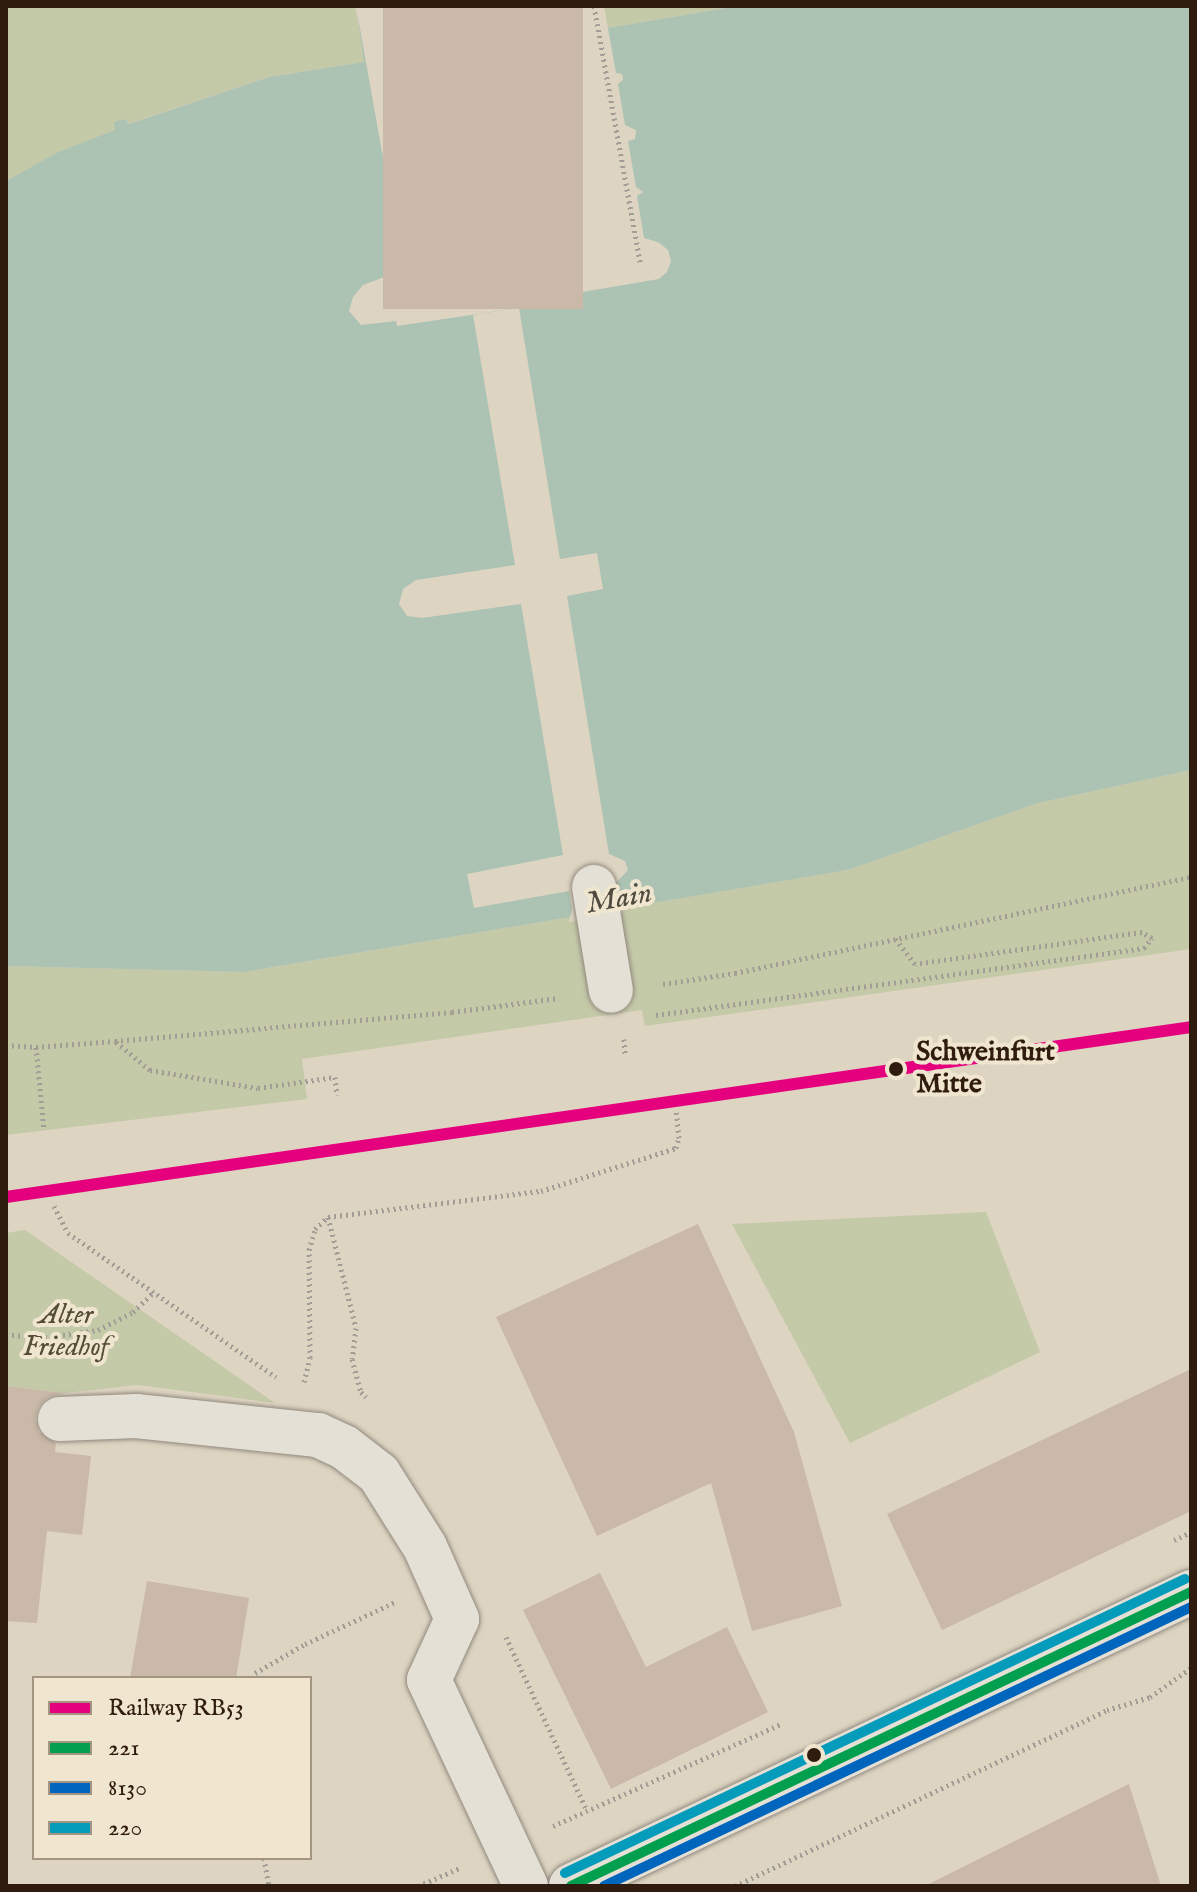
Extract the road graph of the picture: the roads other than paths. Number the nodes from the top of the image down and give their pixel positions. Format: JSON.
{"nodes":[{"id":1,"x":594,"y":887,"type":"dead end"},
{"id":2,"x":627,"y":1004,"type":"road end"},
{"id":3,"x":60,"y":1419,"type":"dead end"},
{"id":4,"x":1191,"y":1592,"type":"edge"},
{"id":5,"x":526,"y":1886,"type":"edge"},
{"id":6,"x":571,"y":1886,"type":"edge"}],
"edges":[{"from":1,"to":2,"type":"street"},
{"from":3,"to":5,"type":"street"},
{"from":4,"to":6,"type":"street"}]}
